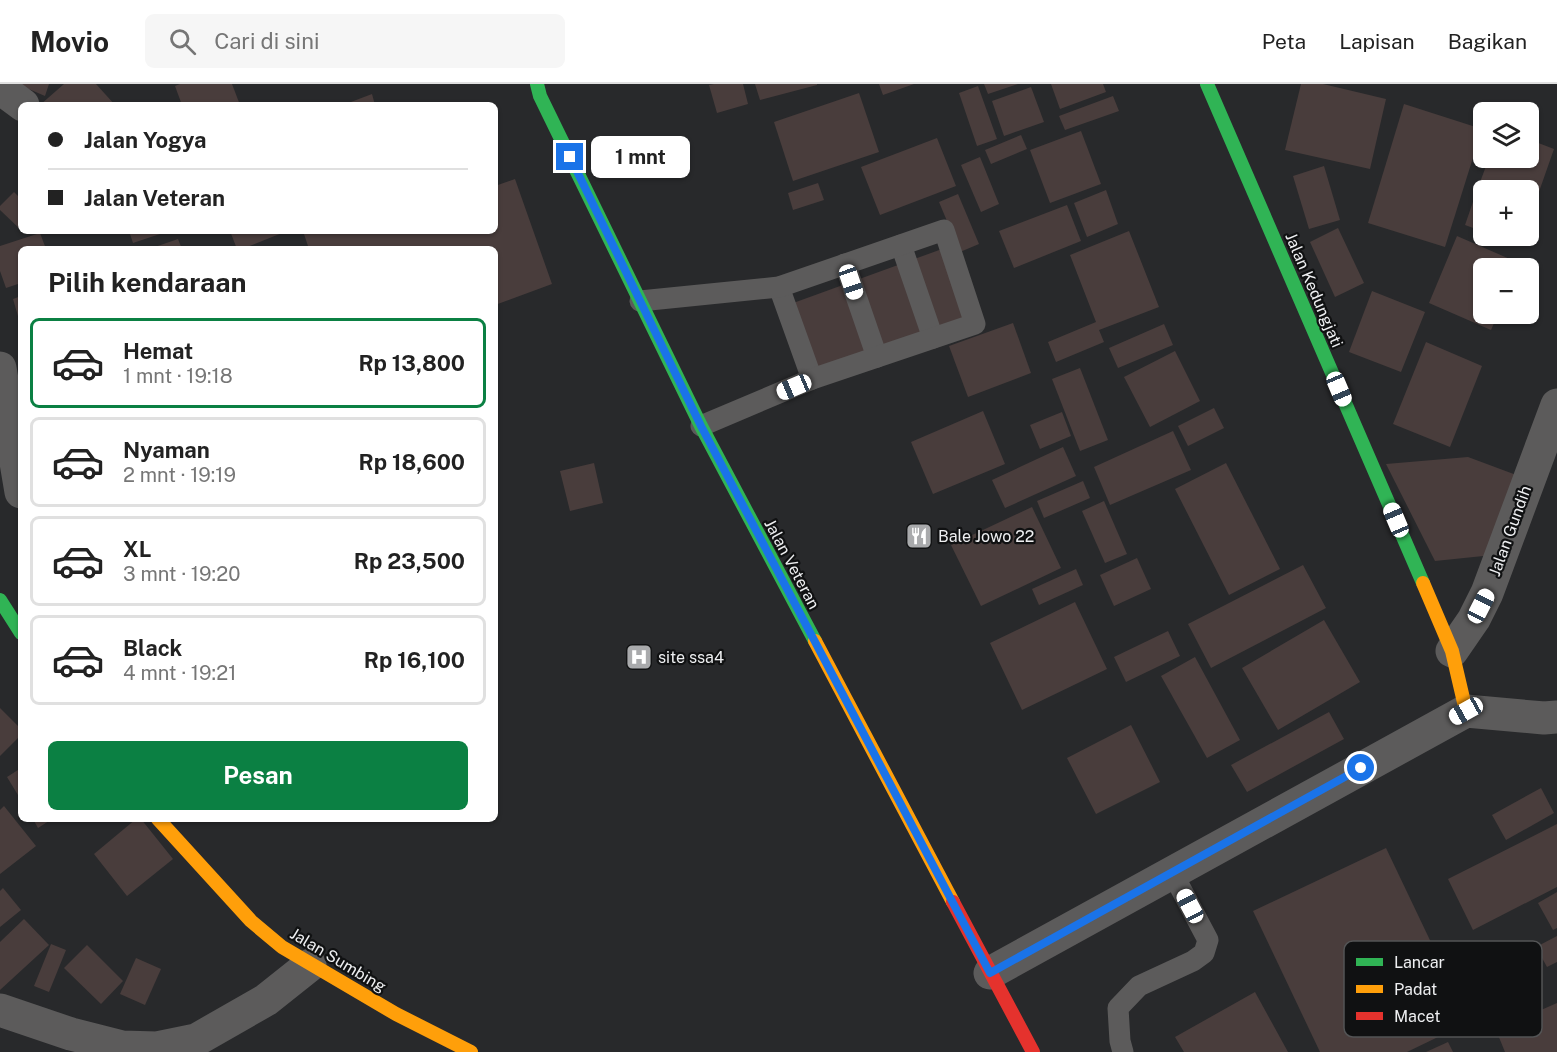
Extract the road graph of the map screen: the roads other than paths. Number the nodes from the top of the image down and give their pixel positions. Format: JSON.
{"nodes":[{"id":1,"x":537,"y":84,"type":"edge"},
{"id":2,"x":1206,"y":84,"type":"edge"},
{"id":3,"x":0,"y":91,"type":"edge"},
{"id":4,"x":19,"y":102,"type":"edge"},
{"id":5,"x":901,"y":245,"type":"junction"},
{"id":6,"x":845,"y":264,"type":"junction"},
{"id":7,"x":779,"y":287,"type":"junction"},
{"id":8,"x":640,"y":301,"type":"junction"},
{"id":9,"x":933,"y":338,"type":"junction"},
{"id":10,"x":877,"y":357,"type":"junction"},
{"id":11,"x":0,"y":368,"type":"edge"},
{"id":12,"x":812,"y":379,"type":"junction"},
{"id":13,"x":1557,"y":405,"type":"edge"},
{"id":14,"x":701,"y":426,"type":"junction"},
{"id":15,"x":18,"y":474,"type":"edge"},
{"id":16,"x":0,"y":600,"type":"edge"},
{"id":17,"x":18,"y":628,"type":"edge"},
{"id":18,"x":1452,"y":651,"type":"junction"},
{"id":19,"x":1466,"y":711,"type":"junction"},
{"id":20,"x":1557,"y":717,"type":"edge"},
{"id":21,"x":161,"y":822,"type":"edge"},
{"id":22,"x":1172,"y":872,"type":"junction"},
{"id":23,"x":310,"y":965,"type":"junction"},
{"id":24,"x":990,"y":973,"type":"junction"},
{"id":25,"x":0,"y":1010,"type":"edge"},
{"id":26,"x":119,"y":1049,"type":"edge"},
{"id":27,"x":471,"y":1052,"type":"edge"},
{"id":28,"x":1033,"y":1052,"type":"edge"},
{"id":29,"x":1123,"y":1052,"type":"edge"}],
"edges":[{"from":1,"to":8,"type":"street","name":"Jalan Veteran"},
{"from":2,"to":18,"type":"street","name":"Jalan Kedungjati"},
{"from":3,"to":4,"type":"street"},
{"from":5,"to":6,"type":"lane"},
{"from":5,"to":9,"type":"lane"},
{"from":5,"to":9,"type":"lane"},
{"from":6,"to":7,"type":"lane"},
{"from":6,"to":10,"type":"lane"},
{"from":7,"to":8,"type":"lane"},
{"from":7,"to":12,"type":"lane"},
{"from":8,"to":14,"type":"street","name":"Jalan Veteran"},
{"from":9,"to":10,"type":"lane"},
{"from":10,"to":12,"type":"lane"},
{"from":11,"to":15,"type":"street"},
{"from":12,"to":14,"type":"lane"},
{"from":13,"to":18,"type":"street","name":"Jalan Gundih"},
{"from":14,"to":24,"type":"street","name":"Jalan Veteran"},
{"from":16,"to":17,"type":"street"},
{"from":18,"to":19,"type":"street","name":"Jalan Kedungjati"},
{"from":19,"to":20,"type":"street"},
{"from":19,"to":22,"type":"street"},
{"from":21,"to":23,"type":"street","name":"Jalan Sumbing"},
{"from":22,"to":24,"type":"street"},
{"from":22,"to":29,"type":"lane"},
{"from":23,"to":26,"type":"street"},
{"from":23,"to":27,"type":"street","name":"Jalan Sumbing"},
{"from":24,"to":28,"type":"street","name":"Jalan Veteran"},
{"from":25,"to":26,"type":"street"}]}
